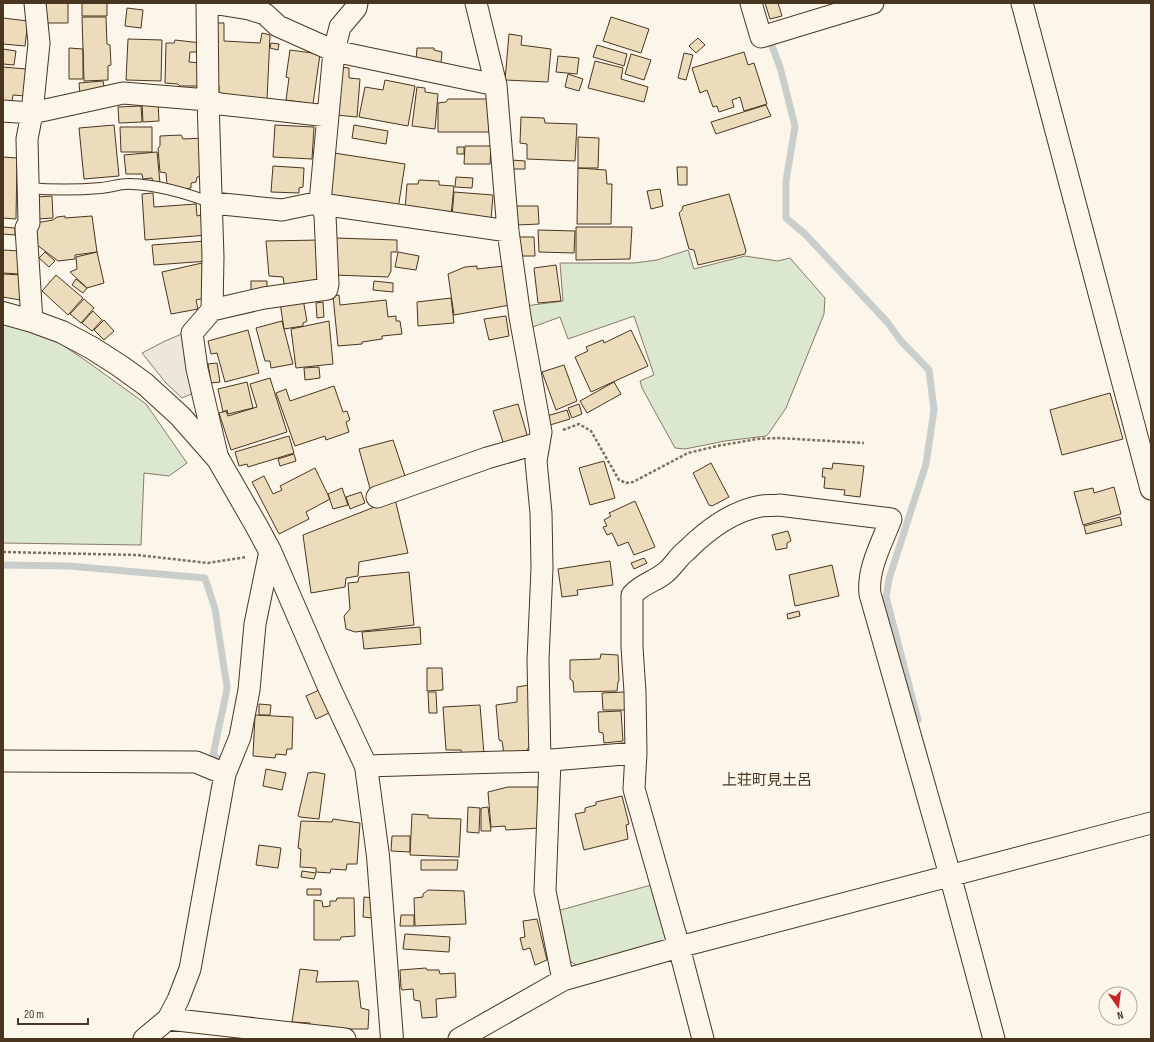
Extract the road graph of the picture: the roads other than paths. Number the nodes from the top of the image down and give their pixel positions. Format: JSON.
{"nodes":[{"id":1,"x":35,"y":3,"type":"edge"},
{"id":2,"x":207,"y":3,"type":"edge"},
{"id":3,"x":212,"y":3,"type":"edge"},
{"id":4,"x":357,"y":3,"type":"edge"},
{"id":5,"x":476,"y":3,"type":"edge"},
{"id":6,"x":751,"y":3,"type":"edge"},
{"id":7,"x":873,"y":3,"type":"edge"},
{"id":8,"x":1022,"y":3,"type":"edge"},
{"id":9,"x":265,"y":9,"type":"edge"},
{"id":10,"x":334,"y":51,"type":"junction"},
{"id":11,"x":496,"y":85,"type":"junction"},
{"id":12,"x":208,"y":100,"type":"junction"},
{"id":13,"x":3,"y":111,"type":"edge"},
{"id":14,"x":32,"y":113,"type":"junction"},
{"id":15,"x":328,"y":116,"type":"junction"},
{"id":16,"x":28,"y":188,"type":"junction"},
{"id":17,"x":320,"y":202,"type":"junction"},
{"id":18,"x":212,"y":203,"type":"junction"},
{"id":19,"x":508,"y":231,"type":"junction"},
{"id":20,"x":212,"y":310,"type":"junction"},
{"id":21,"x":3,"y":313,"type":"edge"},
{"id":22,"x":32,"y":321,"type":"junction"},
{"id":23,"x":539,"y":443,"type":"junction"},
{"id":24,"x":218,"y":460,"type":"junction"},
{"id":25,"x":1151,"y":489,"type":"edge"},
{"id":26,"x":377,"y":497,"type":"dead end"},
{"id":27,"x":270,"y":551,"type":"junction"},
{"id":28,"x":636,"y":753,"type":"junction"},
{"id":29,"x":545,"y":760,"type":"junction"},
{"id":30,"x":3,"y":761,"type":"edge"},
{"id":31,"x":366,"y":766,"type":"junction"},
{"id":32,"x":225,"y":774,"type":"junction"},
{"id":33,"x":1151,"y":823,"type":"edge"},
{"id":34,"x":950,"y":875,"type":"junction"},
{"id":35,"x":679,"y":947,"type":"junction"},
{"id":36,"x":563,"y":980,"type":"junction"},
{"id":37,"x":168,"y":1019,"type":"junction"},
{"id":38,"x":243,"y":1033,"type":"edge"},
{"id":39,"x":144,"y":1039,"type":"edge"},
{"id":40,"x":345,"y":1039,"type":"edge"},
{"id":41,"x":392,"y":1039,"type":"edge"},
{"id":42,"x":459,"y":1039,"type":"edge"},
{"id":43,"x":703,"y":1039,"type":"edge"},
{"id":44,"x":994,"y":1039,"type":"edge"}],
"edges":[{"from":1,"to":14,"type":"street"},
{"from":2,"to":12,"type":"street"},
{"from":3,"to":9,"type":"street"},
{"from":4,"to":10,"type":"street"},
{"from":5,"to":11,"type":"street"},
{"from":6,"to":7,"type":"street"},
{"from":8,"to":25,"type":"street"},
{"from":9,"to":10,"type":"street"},
{"from":10,"to":11,"type":"street"},
{"from":10,"to":15,"type":"street"},
{"from":11,"to":19,"type":"street"},
{"from":12,"to":14,"type":"street"},
{"from":12,"to":15,"type":"street"},
{"from":12,"to":18,"type":"street"},
{"from":13,"to":14,"type":"street"},
{"from":14,"to":16,"type":"street"},
{"from":15,"to":17,"type":"street"},
{"from":16,"to":18,"type":"lane"},
{"from":16,"to":22,"type":"street"},
{"from":17,"to":18,"type":"street"},
{"from":17,"to":19,"type":"street"},
{"from":17,"to":20,"type":"street"},
{"from":18,"to":20,"type":"street"},
{"from":19,"to":23,"type":"street"},
{"from":20,"to":24,"type":"street"},
{"from":21,"to":22,"type":"street"},
{"from":22,"to":24,"type":"street"},
{"from":23,"to":26,"type":"street"},
{"from":23,"to":29,"type":"street"},
{"from":24,"to":27,"type":"street"},
{"from":27,"to":31,"type":"street"},
{"from":27,"to":32,"type":"street"},
{"from":28,"to":29,"type":"street"},
{"from":28,"to":34,"type":"street"},
{"from":28,"to":35,"type":"street"},
{"from":29,"to":31,"type":"street"},
{"from":29,"to":36,"type":"street"},
{"from":30,"to":32,"type":"street"},
{"from":31,"to":41,"type":"street"},
{"from":32,"to":37,"type":"street"},
{"from":33,"to":34,"type":"street"},
{"from":34,"to":35,"type":"street"},
{"from":34,"to":44,"type":"street"},
{"from":35,"to":36,"type":"street"},
{"from":35,"to":43,"type":"street"},
{"from":36,"to":42,"type":"street"},
{"from":37,"to":38,"type":"street"},
{"from":37,"to":39,"type":"street"},
{"from":38,"to":40,"type":"street"}]}
